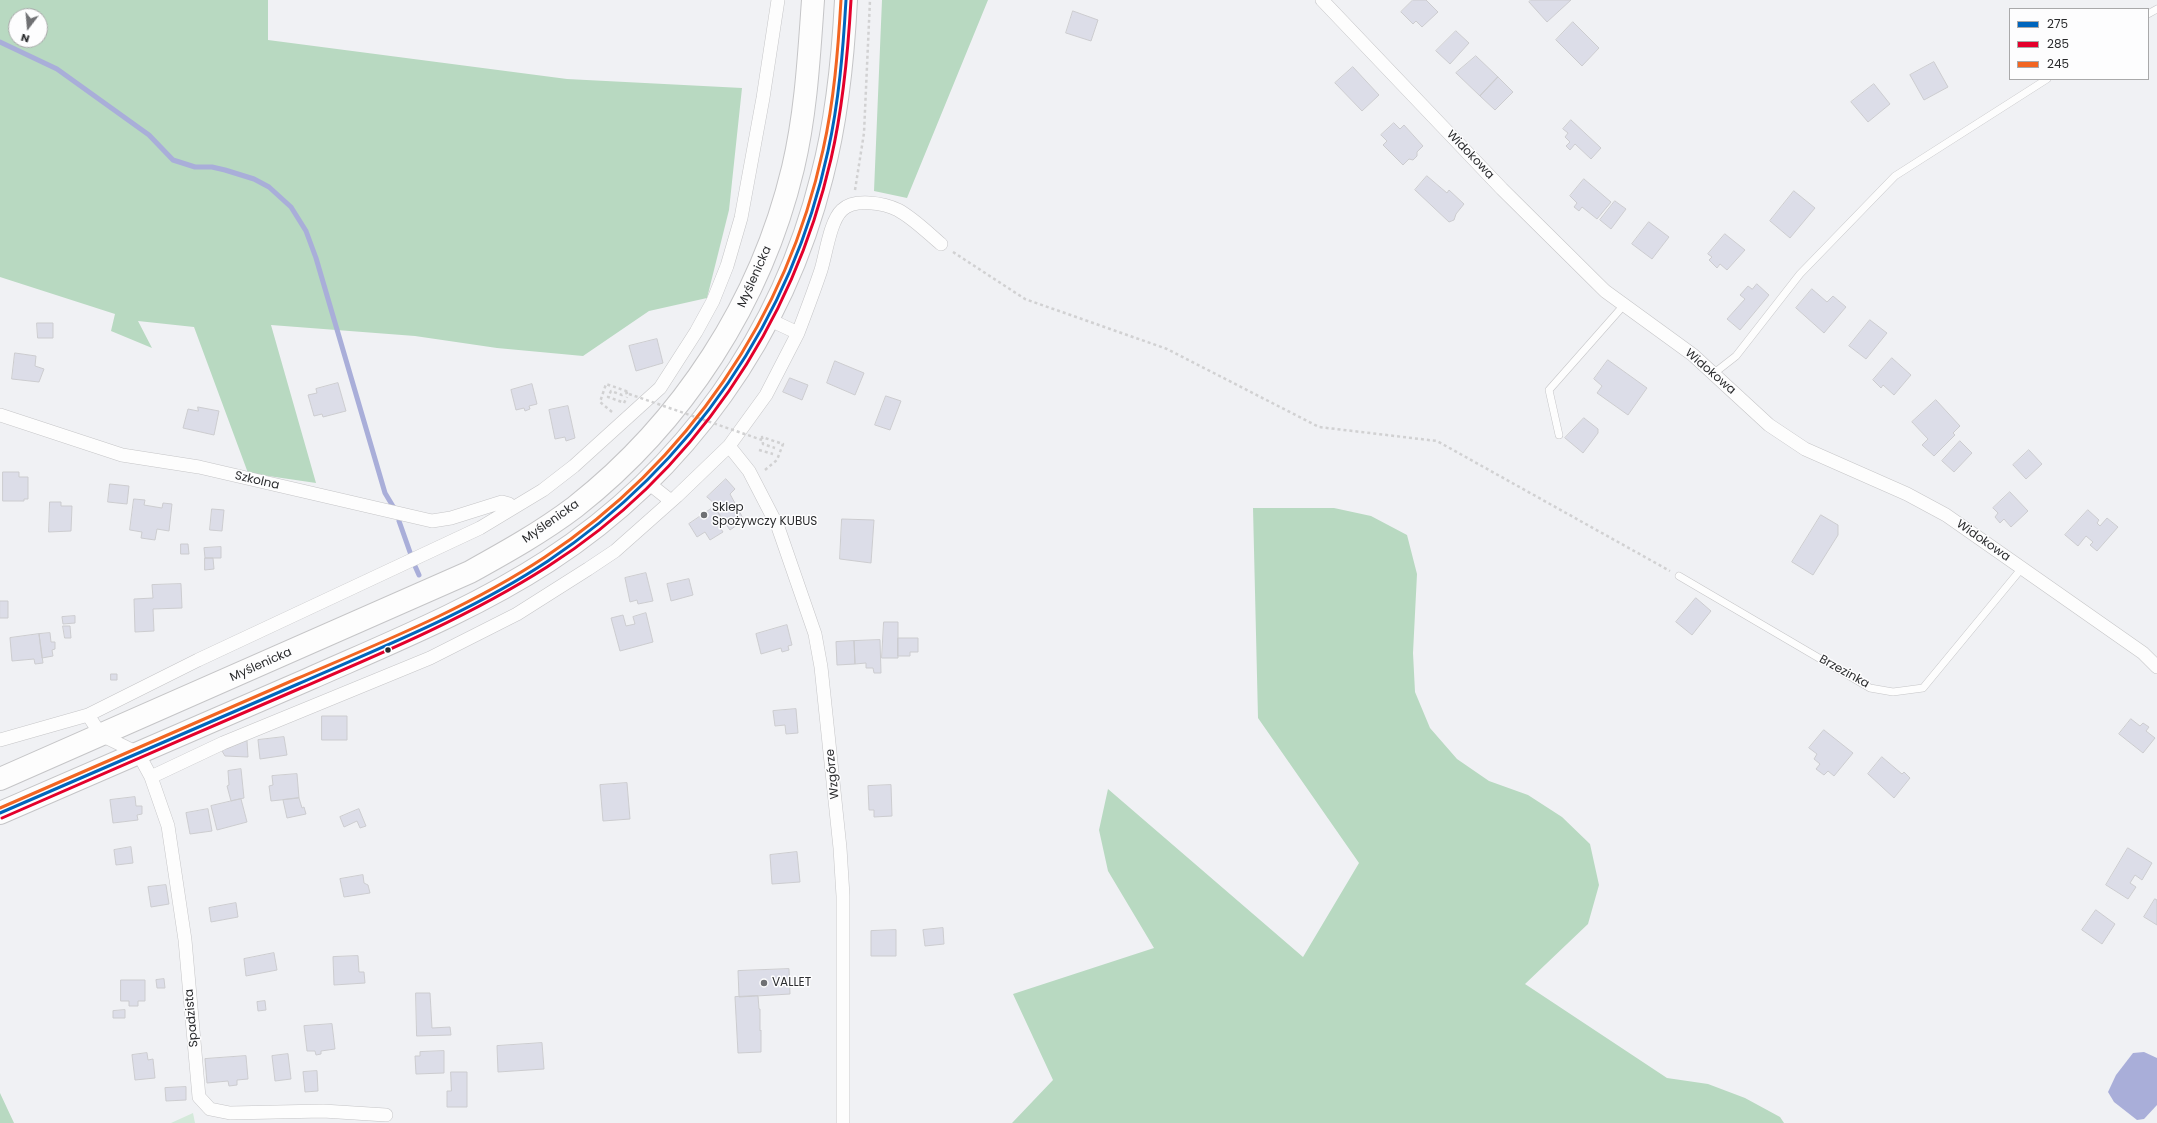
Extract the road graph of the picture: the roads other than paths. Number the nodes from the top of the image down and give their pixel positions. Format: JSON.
{"nodes":[{"id":1,"x":778,"y":0,"type":"edge"},
{"id":2,"x":813,"y":0,"type":"edge"},
{"id":3,"x":846,"y":0,"type":"edge"},
{"id":4,"x":1322,"y":0,"type":"edge"},
{"id":5,"x":2045,"y":80,"type":"edge"},
{"id":6,"x":941,"y":244,"type":"road end"},
{"id":7,"x":1624,"y":305,"type":"junction"},
{"id":8,"x":768,"y":319,"type":"junction"},
{"id":9,"x":798,"y":333,"type":"junction"},
{"id":10,"x":1713,"y":374,"type":"junction"},
{"id":11,"x":0,"y":415,"type":"edge"},
{"id":12,"x":1559,"y":435,"type":"dead end"},
{"id":13,"x":729,"y":446,"type":"junction"},
{"id":14,"x":647,"y":482,"type":"junction"},
{"id":15,"x":671,"y":501,"type":"junction"},
{"id":16,"x":513,"y":508,"type":"junction"},
{"id":17,"x":2022,"y":568,"type":"junction"},
{"id":18,"x":1679,"y":576,"type":"road end"},
{"id":19,"x":2157,"y":667,"type":"edge"},
{"id":20,"x":88,"y":715,"type":"junction"},
{"id":21,"x":101,"y":735,"type":"junction"},
{"id":22,"x":0,"y":740,"type":"edge"},
{"id":23,"x":138,"y":753,"type":"junction"},
{"id":24,"x":151,"y":777,"type":"junction"},
{"id":25,"x":0,"y":779,"type":"edge"},
{"id":26,"x":0,"y":813,"type":"edge"},
{"id":27,"x":386,"y":1115,"type":"dead end"},
{"id":28,"x":843,"y":1123,"type":"edge"}],
"edges":[{"from":1,"to":16,"type":"street"},
{"from":2,"to":21,"type":"highway","name":"Myślenicka"},
{"from":3,"to":8,"type":"highway"},
{"from":4,"to":7,"type":"street","name":"Widokowa"},
{"from":5,"to":10,"type":"lane"},
{"from":6,"to":9,"type":"street"},
{"from":7,"to":10,"type":"street","name":"Widokowa"},
{"from":7,"to":12,"type":"lane"},
{"from":8,"to":9,"type":"street"},
{"from":8,"to":14,"type":"highway"},
{"from":9,"to":13,"type":"street"},
{"from":10,"to":17,"type":"street","name":"Widokowa"},
{"from":11,"to":16,"type":"street","name":"Szkolna"},
{"from":13,"to":15,"type":"street"},
{"from":13,"to":28,"type":"street","name":"Wzgórze"},
{"from":14,"to":15,"type":"street"},
{"from":14,"to":23,"type":"highway"},
{"from":15,"to":24,"type":"street"},
{"from":16,"to":20,"type":"street"},
{"from":17,"to":18,"type":"lane","name":"Brzezinka"},
{"from":17,"to":19,"type":"street","name":"Widokowa"},
{"from":20,"to":21,"type":"street"},
{"from":20,"to":22,"type":"street"},
{"from":21,"to":23,"type":"street"},
{"from":21,"to":25,"type":"highway","name":"Myślenicka"},
{"from":23,"to":24,"type":"street","name":"Spadzista"},
{"from":23,"to":26,"type":"highway"},
{"from":24,"to":27,"type":"street","name":"Spadzista"}]}
